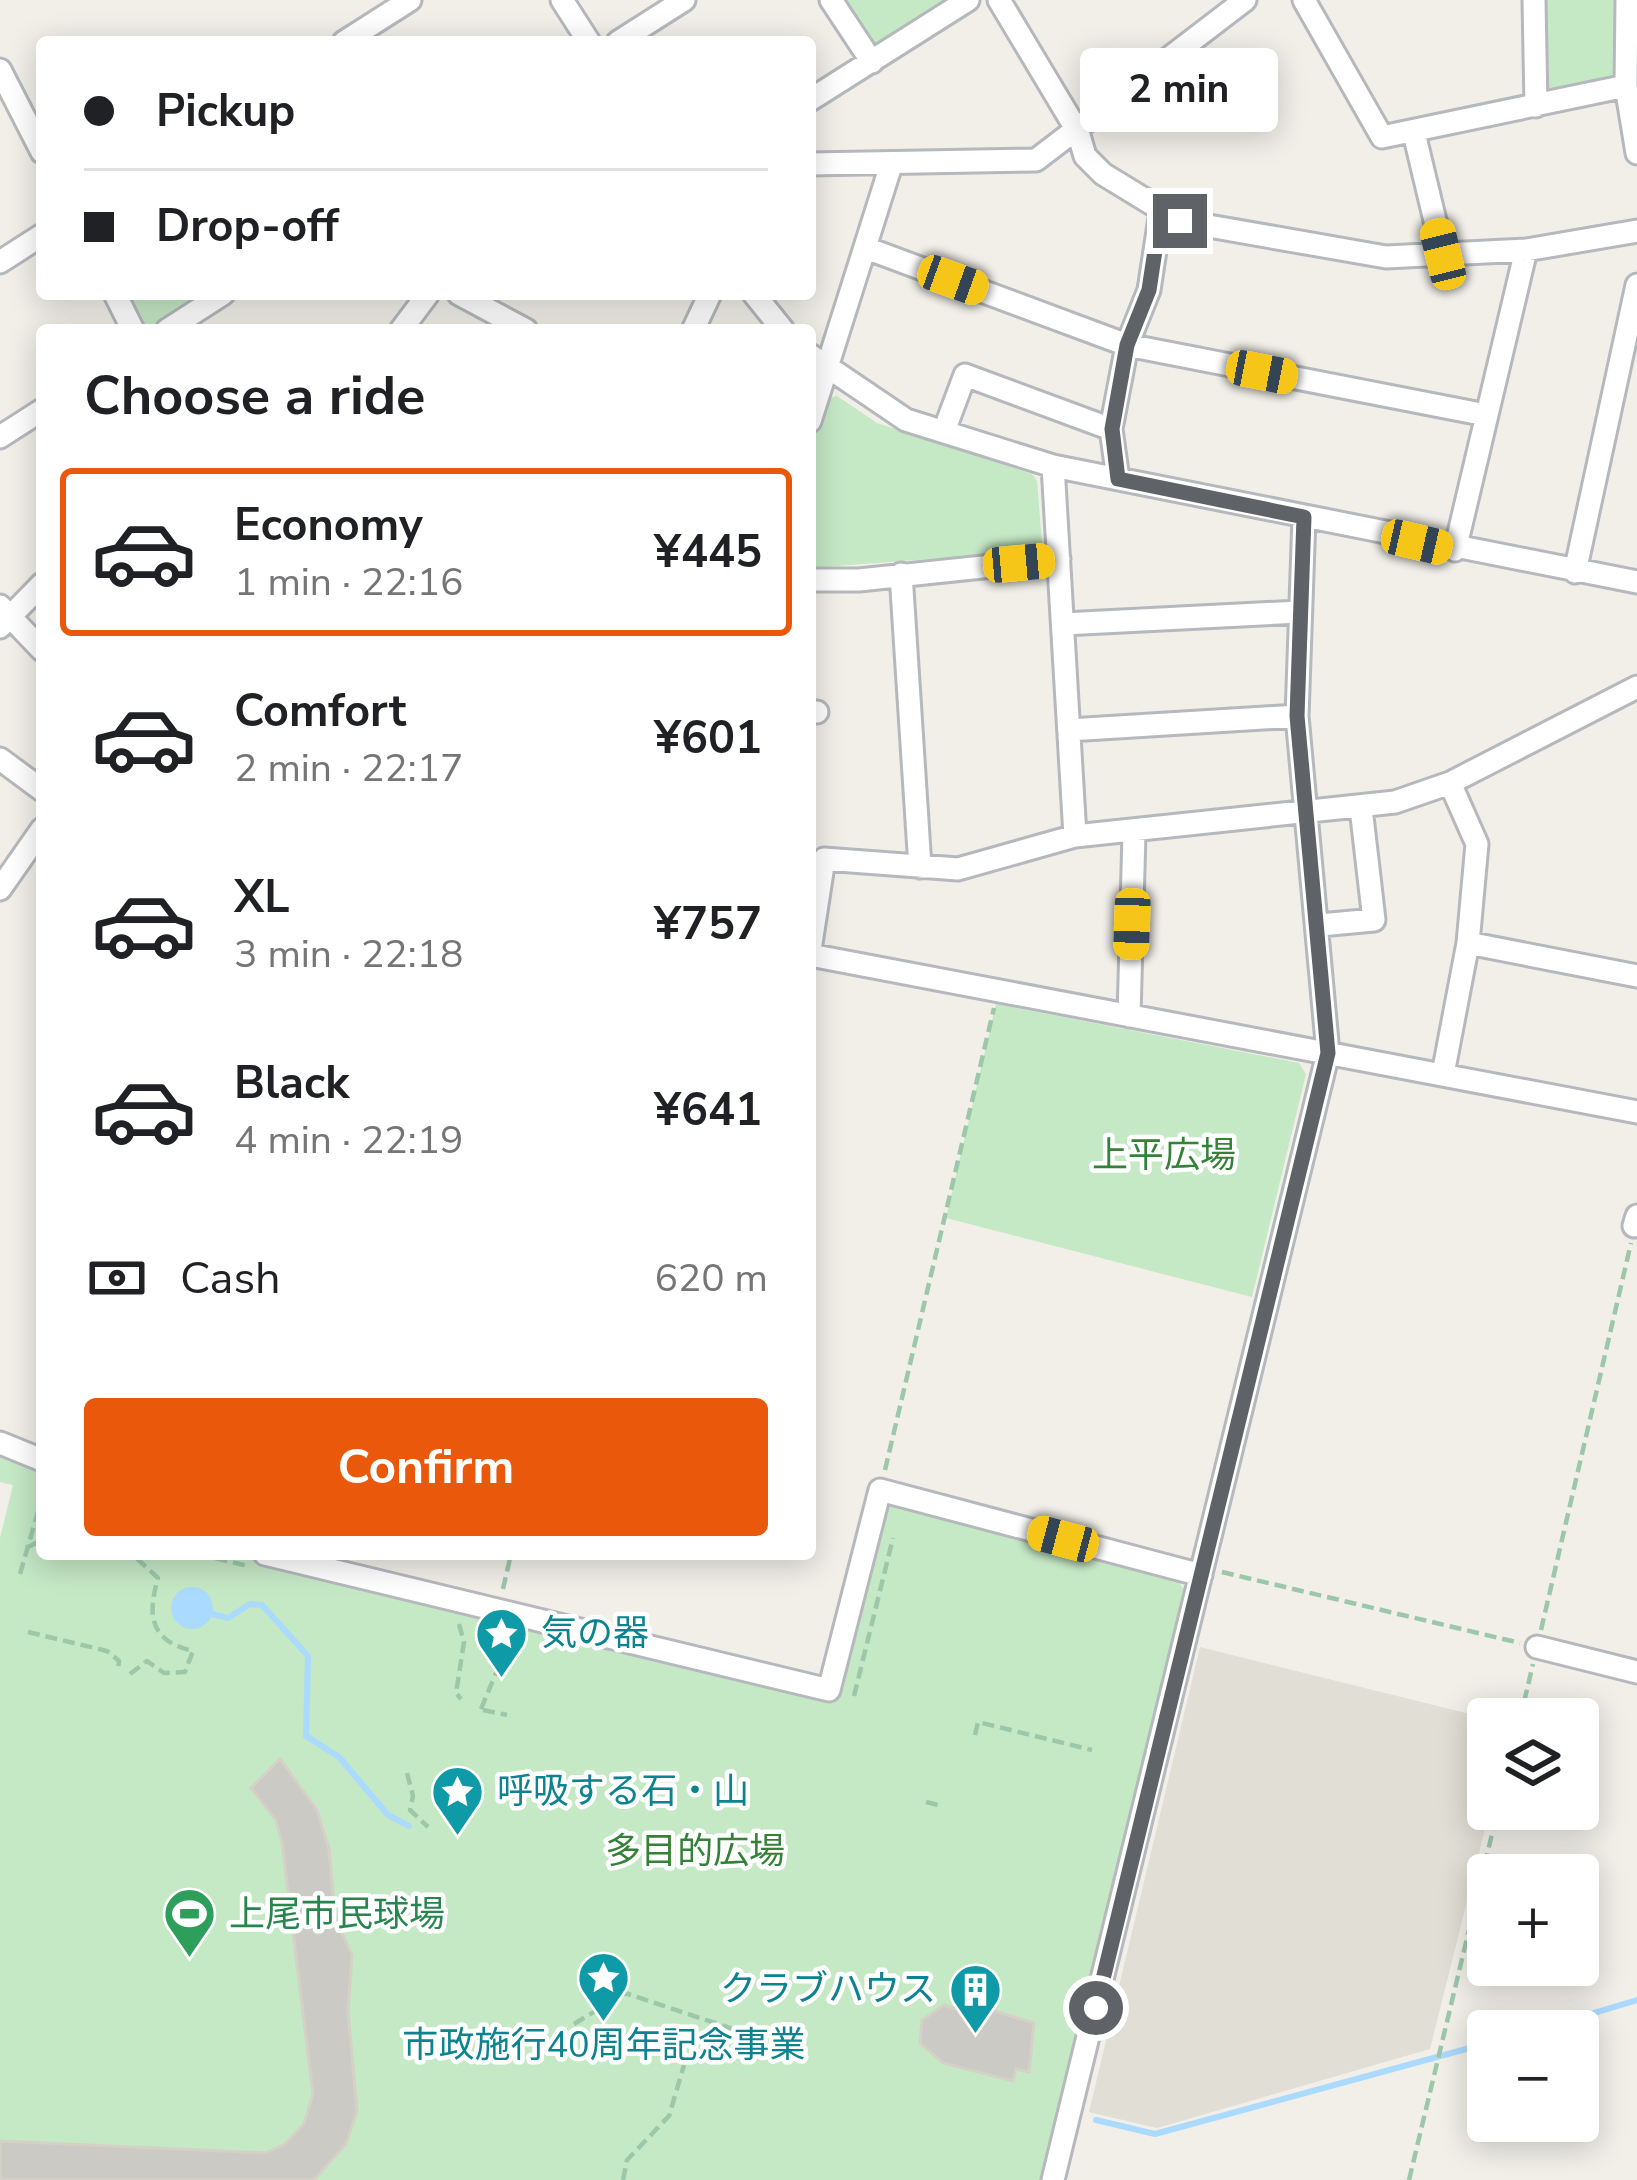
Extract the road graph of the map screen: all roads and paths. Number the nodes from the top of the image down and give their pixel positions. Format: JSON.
{"nodes":[{"id":1,"x":410,"y":0,"type":"edge"},
{"id":2,"x":562,"y":0,"type":"edge"},
{"id":3,"x":684,"y":0,"type":"edge"},
{"id":4,"x":831,"y":0,"type":"edge"},
{"id":5,"x":968,"y":0,"type":"edge"},
{"id":6,"x":999,"y":0,"type":"edge"},
{"id":7,"x":1245,"y":0,"type":"edge"},
{"id":8,"x":1304,"y":0,"type":"edge"},
{"id":9,"x":1534,"y":0,"type":"edge"},
{"id":10,"x":1627,"y":0,"type":"edge"},
{"id":11,"x":353,"y":36,"type":"edge"},
{"id":12,"x":585,"y":36,"type":"edge"},
{"id":13,"x":627,"y":36,"type":"edge"},
{"id":14,"x":872,"y":62,"type":"junction"},
{"id":15,"x":2,"y":81,"type":"edge"},
{"id":16,"x":1626,"y":86,"type":"junction"},
{"id":17,"x":816,"y":96,"type":"edge"},
{"id":18,"x":1536,"y":106,"type":"junction"},
{"id":19,"x":1078,"y":132,"type":"junction"},
{"id":20,"x":1414,"y":133,"type":"junction"},
{"id":21,"x":36,"y":141,"type":"edge"},
{"id":22,"x":1637,"y":153,"type":"edge"},
{"id":23,"x":816,"y":164,"type":"edge"},
{"id":24,"x":891,"y":165,"type":"junction"},
{"id":25,"x":1161,"y":211,"type":"junction"},
{"id":26,"x":1637,"y":231,"type":"edge"},
{"id":27,"x":36,"y":240,"type":"edge"},
{"id":28,"x":866,"y":248,"type":"junction"},
{"id":29,"x":1526,"y":250,"type":"junction"},
{"id":30,"x":1443,"y":254,"type":"junction"},
{"id":31,"x":0,"y":262,"type":"edge"},
{"id":32,"x":1637,"y":285,"type":"edge"},
{"id":33,"x":214,"y":300,"type":"edge"},
{"id":34,"x":470,"y":300,"type":"edge"},
{"id":35,"x":759,"y":300,"type":"edge"},
{"id":36,"x":176,"y":324,"type":"edge"},
{"id":37,"x":515,"y":324,"type":"edge"},
{"id":38,"x":778,"y":324,"type":"edge"},
{"id":39,"x":1127,"y":345,"type":"junction"},
{"id":40,"x":816,"y":360,"type":"edge"},
{"id":41,"x":830,"y":373,"type":"junction"},
{"id":42,"x":816,"y":407,"type":"edge"},
{"id":43,"x":36,"y":414,"type":"edge"},
{"id":44,"x":1486,"y":416,"type":"junction"},
{"id":45,"x":1112,"y":429,"type":"junction"},
{"id":46,"x":944,"y":431,"type":"junction"},
{"id":47,"x":0,"y":437,"type":"edge"},
{"id":48,"x":1053,"y":466,"type":"junction"},
{"id":49,"x":1118,"y":479,"type":"junction"},
{"id":50,"x":1304,"y":517,"type":"junction"},
{"id":51,"x":1455,"y":550,"type":"junction"},
{"id":52,"x":1059,"y":559,"type":"junction"},
{"id":53,"x":1575,"y":572,"type":"junction"},
{"id":54,"x":901,"y":574,"type":"junction"},
{"id":55,"x":816,"y":580,"type":"edge"},
{"id":56,"x":1637,"y":582,"type":"edge"},
{"id":57,"x":36,"y":589,"type":"edge"},
{"id":58,"x":1299,"y":612,"type":"junction"},
{"id":59,"x":3,"y":616,"type":"edge"},
{"id":60,"x":1063,"y":624,"type":"junction"},
{"id":61,"x":36,"y":645,"type":"edge"},
{"id":62,"x":1637,"y":687,"type":"edge"},
{"id":63,"x":1297,"y":716,"type":"junction"},
{"id":64,"x":1069,"y":730,"type":"junction"},
{"id":65,"x":0,"y":759,"type":"edge"},
{"id":66,"x":1450,"y":783,"type":"junction"},
{"id":67,"x":36,"y":786,"type":"edge"},
{"id":68,"x":1361,"y":808,"type":"junction"},
{"id":69,"x":1307,"y":815,"type":"junction"},
{"id":70,"x":1134,"y":833,"type":"junction"},
{"id":71,"x":1076,"y":836,"type":"junction"},
{"id":72,"x":36,"y":838,"type":"edge"},
{"id":73,"x":920,"y":867,"type":"junction"},
{"id":74,"x":0,"y":889,"type":"edge"},
{"id":75,"x":816,"y":913,"type":"edge"},
{"id":76,"x":1320,"y":925,"type":"junction"},
{"id":77,"x":1468,"y":943,"type":"junction"},
{"id":78,"x":816,"y":954,"type":"edge"},
{"id":79,"x":1636,"y":970,"type":"edge"},
{"id":80,"x":998,"y":991,"type":"junction"},
{"id":81,"x":1129,"y":1016,"type":"junction"},
{"id":82,"x":1328,"y":1053,"type":"junction"},
{"id":83,"x":1443,"y":1074,"type":"junction"},
{"id":84,"x":1637,"y":1112,"type":"edge"},
{"id":85,"x":1636,"y":1221,"type":"edge"},
{"id":86,"x":0,"y":1443,"type":"edge"},
{"id":87,"x":36,"y":1458,"type":"edge"},
{"id":88,"x":880,"y":1490,"type":"junction"},
{"id":89,"x":36,"y":1514,"type":"edge"},
{"id":90,"x":32,"y":1524,"type":"junction"},
{"id":91,"x":36,"y":1524,"type":"edge"},
{"id":92,"x":893,"y":1538,"type":"dead end"},
{"id":93,"x":36,"y":1543,"type":"edge"},
{"id":94,"x":26,"y":1548,"type":"junction"},
{"id":95,"x":138,"y":1560,"type":"edge"},
{"id":96,"x":510,"y":1560,"type":"edge"},
{"id":97,"x":261,"y":1561,"type":"edge"},
{"id":98,"x":1201,"y":1571,"type":"junction"},
{"id":99,"x":20,"y":1574,"type":"dead end"},
{"id":100,"x":498,"y":1610,"type":"junction"},
{"id":101,"x":457,"y":1620,"type":"dead end"},
{"id":102,"x":28,"y":1632,"type":"dead end"},
{"id":103,"x":528,"y":1636,"type":"dead end"},
{"id":104,"x":1538,"y":1647,"type":"junction"},
{"id":105,"x":118,"y":1671,"type":"dead end"},
{"id":106,"x":1637,"y":1672,"type":"edge"},
{"id":107,"x":130,"y":1674,"type":"dead end"},
{"id":108,"x":854,"y":1696,"type":"dead end"},
{"id":109,"x":1525,"y":1698,"type":"edge"},
{"id":110,"x":461,"y":1699,"type":"dead end"},
{"id":111,"x":508,"y":1715,"type":"dead end"},
{"id":112,"x":975,"y":1735,"type":"dead end"},
{"id":113,"x":1092,"y":1750,"type":"dead end"},
{"id":114,"x":406,"y":1773,"type":"dead end"},
{"id":115,"x":926,"y":1802,"type":"dead end"},
{"id":116,"x":942,"y":1806,"type":"dead end"},
{"id":117,"x":428,"y":1827,"type":"dead end"},
{"id":118,"x":1493,"y":1830,"type":"edge"},
{"id":119,"x":882,"y":1992,"type":"dead end"},
{"id":120,"x":898,"y":1997,"type":"dead end"},
{"id":121,"x":574,"y":2024,"type":"dead end"},
{"id":122,"x":742,"y":2032,"type":"dead end"},
{"id":123,"x":684,"y":2065,"type":"dead end"},
{"id":124,"x":622,"y":2180,"type":"edge"},
{"id":125,"x":1053,"y":2180,"type":"edge"},
{"id":126,"x":1409,"y":2180,"type":"edge"}],
"edges":[{"from":1,"to":11,"type":"street"},
{"from":2,"to":12,"type":"street"},
{"from":3,"to":13,"type":"street"},
{"from":4,"to":14,"type":"street"},
{"from":5,"to":14,"type":"street"},
{"from":6,"to":19,"type":"street"},
{"from":7,"to":19,"type":"street"},
{"from":8,"to":20,"type":"street"},
{"from":9,"to":18,"type":"street"},
{"from":10,"to":16,"type":"street"},
{"from":14,"to":17,"type":"street"},
{"from":15,"to":21,"type":"street"},
{"from":16,"to":18,"type":"street"},
{"from":16,"to":22,"type":"street"},
{"from":18,"to":20,"type":"street"},
{"from":19,"to":24,"type":"street"},
{"from":19,"to":25,"type":"street"},
{"from":20,"to":30,"type":"street"},
{"from":23,"to":24,"type":"street"},
{"from":24,"to":28,"type":"street"},
{"from":25,"to":30,"type":"street"},
{"from":25,"to":39,"type":"street"},
{"from":26,"to":29,"type":"street"},
{"from":27,"to":31,"type":"street"},
{"from":28,"to":39,"type":"street"},
{"from":28,"to":41,"type":"street"},
{"from":29,"to":30,"type":"street"},
{"from":29,"to":44,"type":"street"},
{"from":32,"to":53,"type":"street"},
{"from":33,"to":36,"type":"street"},
{"from":34,"to":37,"type":"street"},
{"from":35,"to":38,"type":"street"},
{"from":39,"to":44,"type":"street"},
{"from":39,"to":45,"type":"street"},
{"from":40,"to":41,"type":"street"},
{"from":41,"to":42,"type":"street"},
{"from":41,"to":46,"type":"street"},
{"from":43,"to":47,"type":"street"},
{"from":44,"to":51,"type":"street"},
{"from":45,"to":46,"type":"street"},
{"from":45,"to":49,"type":"street"},
{"from":46,"to":48,"type":"street"},
{"from":48,"to":49,"type":"street"},
{"from":48,"to":52,"type":"street"},
{"from":49,"to":50,"type":"street"},
{"from":50,"to":51,"type":"street"},
{"from":50,"to":58,"type":"street"},
{"from":51,"to":53,"type":"street"},
{"from":52,"to":54,"type":"street"},
{"from":52,"to":60,"type":"street"},
{"from":53,"to":56,"type":"street"},
{"from":54,"to":55,"type":"street"},
{"from":54,"to":73,"type":"street"},
{"from":57,"to":59,"type":"street"},
{"from":58,"to":60,"type":"street"},
{"from":58,"to":63,"type":"street"},
{"from":59,"to":61,"type":"street"},
{"from":60,"to":64,"type":"street"},
{"from":62,"to":66,"type":"street"},
{"from":63,"to":64,"type":"street"},
{"from":63,"to":69,"type":"street"},
{"from":64,"to":71,"type":"street"},
{"from":65,"to":67,"type":"street"},
{"from":66,"to":68,"type":"street"},
{"from":66,"to":77,"type":"street"},
{"from":68,"to":69,"type":"street"},
{"from":68,"to":76,"type":"street"},
{"from":69,"to":70,"type":"street"},
{"from":69,"to":76,"type":"street"},
{"from":70,"to":71,"type":"street"},
{"from":70,"to":81,"type":"street"},
{"from":71,"to":73,"type":"street"},
{"from":72,"to":74,"type":"street"},
{"from":73,"to":75,"type":"street"},
{"from":76,"to":82,"type":"street"},
{"from":77,"to":79,"type":"street"},
{"from":77,"to":83,"type":"street"},
{"from":78,"to":80,"type":"street"},
{"from":80,"to":81,"type":"street"},
{"from":80,"to":88,"type":"path"},
{"from":81,"to":82,"type":"street"},
{"from":82,"to":83,"type":"street"},
{"from":82,"to":98,"type":"street"},
{"from":83,"to":84,"type":"street"},
{"from":85,"to":104,"type":"path"},
{"from":86,"to":87,"type":"street"},
{"from":88,"to":98,"type":"street"},
{"from":88,"to":100,"type":"street"},
{"from":89,"to":90,"type":"path"},
{"from":90,"to":91,"type":"path"},
{"from":90,"to":94,"type":"path"},
{"from":92,"to":108,"type":"path"},
{"from":93,"to":94,"type":"path"},
{"from":94,"to":99,"type":"path"},
{"from":95,"to":107,"type":"path"},
{"from":96,"to":100,"type":"path"},
{"from":97,"to":100,"type":"street"},
{"from":98,"to":104,"type":"path"},
{"from":98,"to":125,"type":"street"},
{"from":101,"to":110,"type":"path"},
{"from":102,"to":105,"type":"path"},
{"from":103,"to":111,"type":"path"},
{"from":104,"to":106,"type":"street"},
{"from":104,"to":109,"type":"path"},
{"from":112,"to":113,"type":"path"},
{"from":114,"to":117,"type":"path"},
{"from":115,"to":116,"type":"path"},
{"from":118,"to":126,"type":"path"},
{"from":119,"to":120,"type":"path"},
{"from":121,"to":122,"type":"path"},
{"from":123,"to":124,"type":"path"}]}
